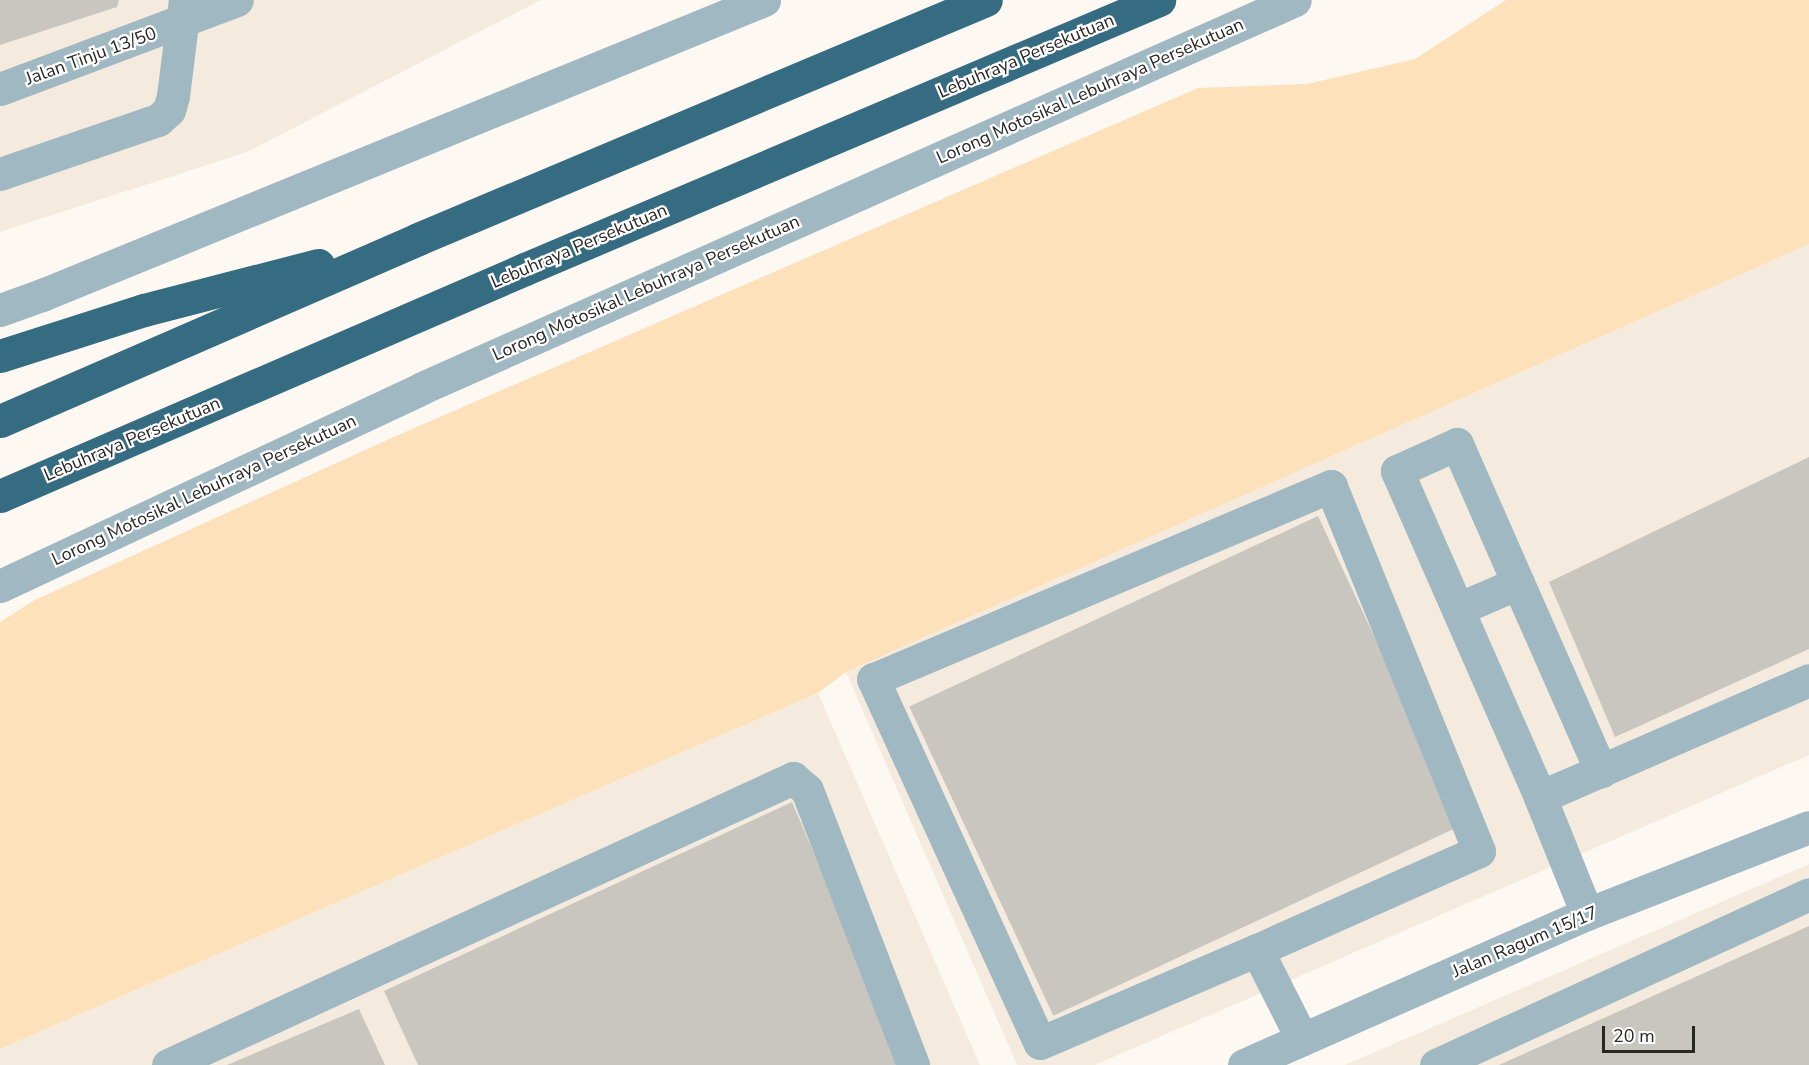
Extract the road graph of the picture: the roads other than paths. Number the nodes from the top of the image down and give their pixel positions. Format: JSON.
{"nodes":[{"id":1,"x":237,"y":0,"type":"edge"},
{"id":2,"x":764,"y":0,"type":"edge"},
{"id":3,"x":986,"y":0,"type":"edge"},
{"id":4,"x":1159,"y":0,"type":"edge"},
{"id":5,"x":1295,"y":0,"type":"edge"},
{"id":6,"x":183,"y":11,"type":"edge"},
{"id":7,"x":0,"y":89,"type":"edge"},
{"id":8,"x":0,"y":174,"type":"edge"},
{"id":9,"x":418,"y":239,"type":"junction"},
{"id":10,"x":0,"y":310,"type":"edge"},
{"id":11,"x":0,"y":356,"type":"edge"},
{"id":12,"x":0,"y":422,"type":"edge"},
{"id":13,"x":0,"y":496,"type":"edge"},
{"id":14,"x":1518,"y":583,"type":"junction"},
{"id":15,"x":0,"y":586,"type":"edge"},
{"id":16,"x":1458,"y":609,"type":"junction"},
{"id":17,"x":1809,"y":680,"type":"edge"},
{"id":18,"x":1601,"y":771,"type":"junction"},
{"id":19,"x":1540,"y":797,"type":"junction"},
{"id":20,"x":1809,"y":827,"type":"edge"},
{"id":21,"x":1809,"y":894,"type":"edge"},
{"id":22,"x":1587,"y":914,"type":"junction"},
{"id":23,"x":1257,"y":950,"type":"junction"},
{"id":24,"x":1302,"y":1039,"type":"junction"},
{"id":25,"x":168,"y":1065,"type":"edge"},
{"id":26,"x":913,"y":1065,"type":"edge"},
{"id":27,"x":1244,"y":1065,"type":"edge"},
{"id":28,"x":1436,"y":1065,"type":"edge"}],
"edges":[{"from":1,"to":6,"type":"street","name":"Jalan Tinju 13/50"},
{"from":2,"to":10,"type":"street"},
{"from":3,"to":9,"type":"highway"},
{"from":4,"to":13,"type":"highway","name":"Lebuhraya Persekutuan"},
{"from":5,"to":15,"type":"street","name":"Lorong Motosikal Lebuhraya Persekutuan"},
{"from":6,"to":7,"type":"street","name":"Jalan Tinju 13/50"},
{"from":6,"to":8,"type":"street"},
{"from":9,"to":11,"type":"highway"},
{"from":9,"to":12,"type":"highway"},
{"from":14,"to":16,"type":"street"},
{"from":14,"to":16,"type":"street"},
{"from":14,"to":18,"type":"street"},
{"from":16,"to":19,"type":"street"},
{"from":17,"to":18,"type":"street"},
{"from":18,"to":19,"type":"street"},
{"from":19,"to":22,"type":"street"},
{"from":20,"to":22,"type":"street","name":"Jalan Ragum 15/17"},
{"from":21,"to":28,"type":"street"},
{"from":22,"to":24,"type":"street","name":"Jalan Ragum 15/17"},
{"from":23,"to":23,"type":"street"},
{"from":23,"to":24,"type":"street"},
{"from":24,"to":27,"type":"street","name":"Jalan Ragum 15/17"},
{"from":25,"to":26,"type":"street"}]}
